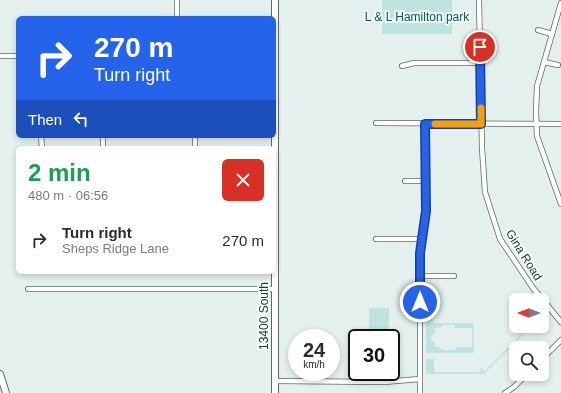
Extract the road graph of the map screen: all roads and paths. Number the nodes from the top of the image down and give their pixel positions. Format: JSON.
{"nodes":[{"id":1,"x":177,"y":0,"type":"edge"},
{"id":2,"x":275,"y":0,"type":"edge"},
{"id":3,"x":479,"y":0,"type":"edge"},
{"id":4,"x":561,"y":3,"type":"edge"},
{"id":5,"x":177,"y":16,"type":"edge"},
{"id":6,"x":275,"y":16,"type":"edge"},
{"id":7,"x":538,"y":30,"type":"dead end"},
{"id":8,"x":552,"y":34,"type":"junction"},
{"id":9,"x":0,"y":56,"type":"edge"},
{"id":10,"x":16,"y":56,"type":"edge"},
{"id":11,"x":544,"y":62,"type":"junction"},
{"id":12,"x":481,"y":63,"type":"junction"},
{"id":13,"x":558,"y":65,"type":"dead end"},
{"id":14,"x":402,"y":66,"type":"dead end"},
{"id":15,"x":376,"y":123,"type":"dead end"},
{"id":16,"x":425,"y":124,"type":"junction"},
{"id":17,"x":481,"y":124,"type":"junction"},
{"id":18,"x":536,"y":124,"type":"junction"},
{"id":19,"x":561,"y":124,"type":"edge"},
{"id":20,"x":406,"y":181,"type":"dead end"},
{"id":21,"x":426,"y":181,"type":"junction"},
{"id":22,"x":561,"y":204,"type":"edge"},
{"id":23,"x":376,"y":239,"type":"dead end"},
{"id":24,"x":422,"y":239,"type":"junction"},
{"id":25,"x":275,"y":274,"type":"edge"},
{"id":26,"x":420,"y":276,"type":"junction"},
{"id":27,"x":454,"y":276,"type":"dead end"},
{"id":28,"x":275,"y":288,"type":"junction"},
{"id":29,"x":28,"y":289,"type":"dead end"},
{"id":30,"x":561,"y":322,"type":"edge"},
{"id":31,"x":561,"y":340,"type":"edge"},
{"id":32,"x":549,"y":352,"type":"edge"},
{"id":33,"x":0,"y":374,"type":"edge"},
{"id":34,"x":420,"y":379,"type":"junction"},
{"id":35,"x":275,"y":381,"type":"junction"},
{"id":36,"x":520,"y":381,"type":"edge"},
{"id":37,"x":6,"y":393,"type":"edge"},
{"id":38,"x":275,"y":393,"type":"edge"},
{"id":39,"x":420,"y":393,"type":"edge"},
{"id":40,"x":504,"y":393,"type":"edge"}],
"edges":[{"from":1,"to":5,"type":"street"},
{"from":2,"to":6,"type":"street","name":"13400 South"},
{"from":3,"to":12,"type":"street","name":"Gina Road"},
{"from":4,"to":8,"type":"street"},
{"from":7,"to":8,"type":"street"},
{"from":8,"to":11,"type":"street"},
{"from":9,"to":10,"type":"street"},
{"from":11,"to":13,"type":"street"},
{"from":11,"to":18,"type":"street"},
{"from":12,"to":14,"type":"street"},
{"from":12,"to":17,"type":"street","name":"Gina Road"},
{"from":15,"to":16,"type":"street"},
{"from":16,"to":17,"type":"street"},
{"from":16,"to":21,"type":"street"},
{"from":17,"to":18,"type":"street"},
{"from":17,"to":30,"type":"street","name":"Gina Road"},
{"from":18,"to":19,"type":"street"},
{"from":18,"to":22,"type":"street"},
{"from":20,"to":21,"type":"street"},
{"from":21,"to":24,"type":"street"},
{"from":23,"to":24,"type":"street"},
{"from":24,"to":26,"type":"street"},
{"from":25,"to":28,"type":"street","name":"13400 South"},
{"from":26,"to":27,"type":"street"},
{"from":26,"to":34,"type":"street"},
{"from":28,"to":29,"type":"street"},
{"from":28,"to":35,"type":"street","name":"13400 South"},
{"from":31,"to":32,"type":"street"},
{"from":33,"to":37,"type":"street"},
{"from":34,"to":35,"type":"street"},
{"from":34,"to":39,"type":"street"},
{"from":35,"to":38,"type":"street","name":"13400 South"},
{"from":36,"to":40,"type":"street"}]}
